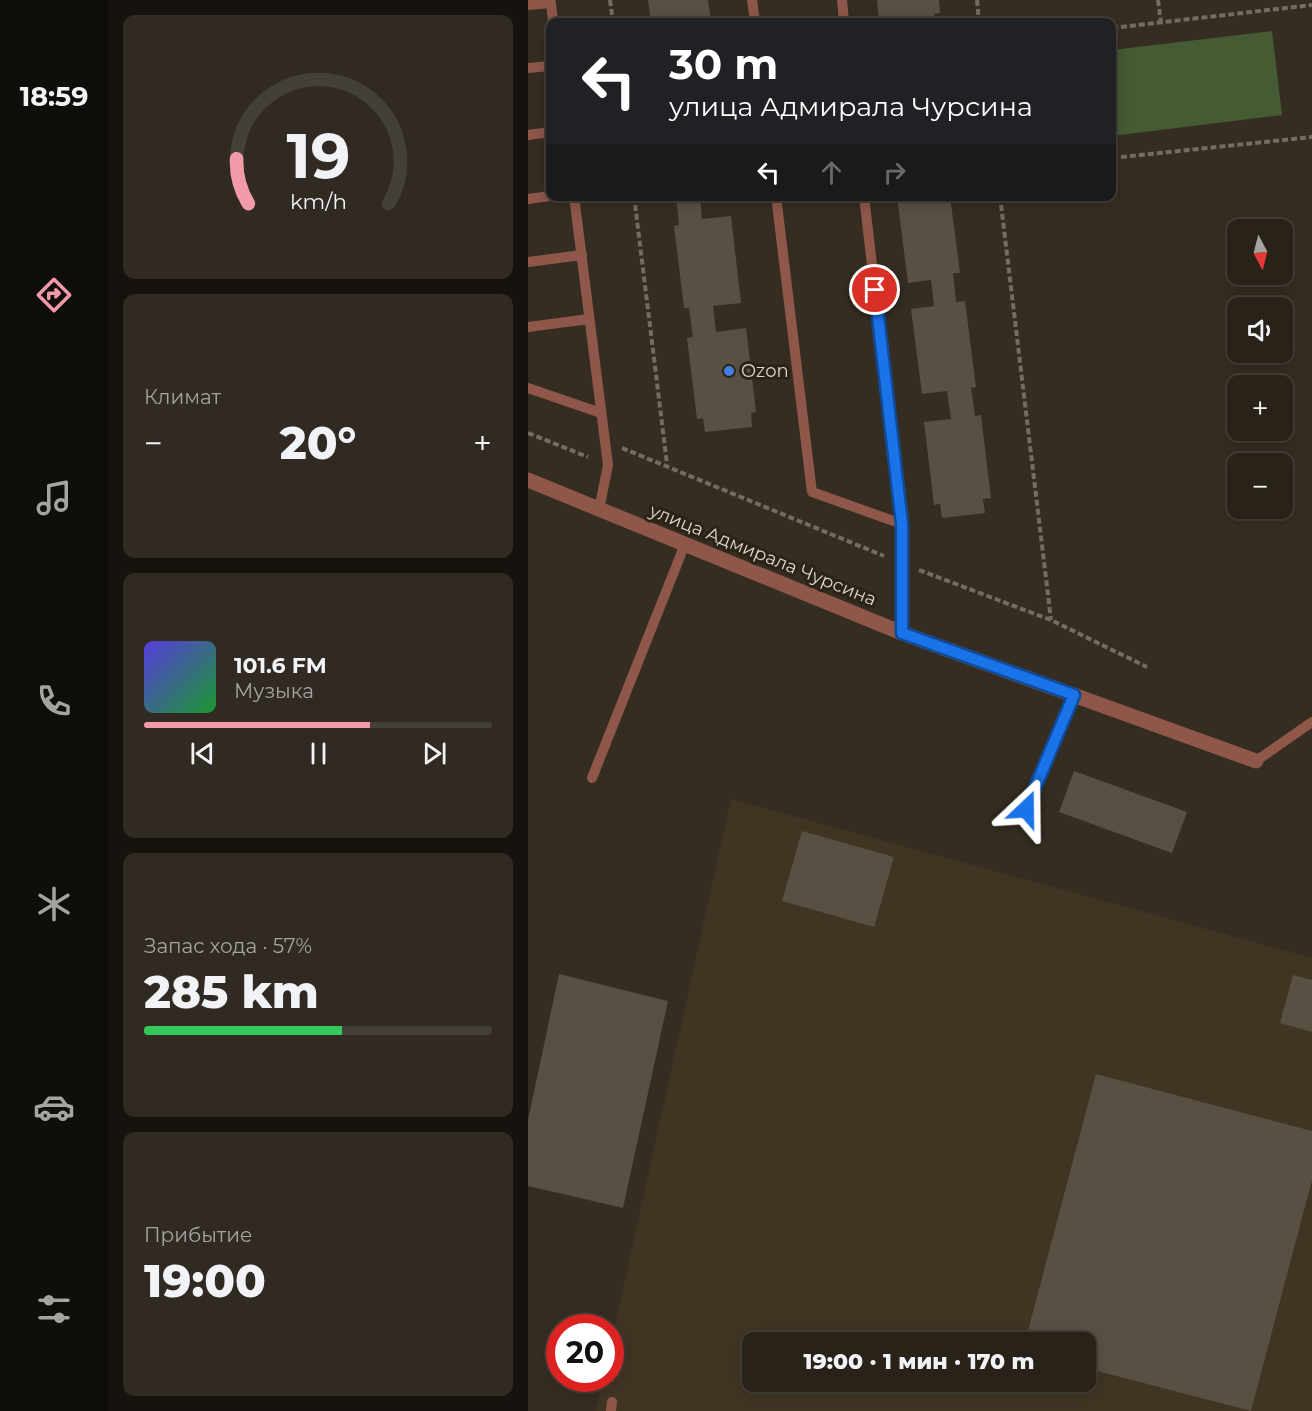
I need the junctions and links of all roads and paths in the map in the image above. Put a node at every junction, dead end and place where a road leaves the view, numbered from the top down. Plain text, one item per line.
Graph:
1 (610, 0) edge
2 (752, 0) edge
3 (842, 0) edge
4 (977, 0) edge
5 (1158, 0) edge
6 (528, 5) edge
7 (1312, 5) edge
8 (553, 18) edge
9 (612, 18) edge
10 (754, 18) edge
11 (844, 18) edge
12 (978, 18) edge
13 (1161, 22) junction
14 (1116, 28) edge
15 (546, 66) edge
16 (528, 68) edge
17 (546, 133) edge
18 (528, 135) edge
19 (1312, 136) edge
20 (1116, 158) edge
21 (546, 197) edge
22 (528, 199) edge
23 (575, 201) edge
24 (635, 201) edge
25 (777, 201) edge
26 (865, 201) edge
27 (1001, 201) edge
28 (582, 255) junction
29 (528, 262) edge
30 (589, 319) junction
31 (528, 327) edge
32 (528, 388) edge
33 (601, 413) junction
34 (528, 433) edge
35 (604, 441) junction
36 (609, 465) junction
37 (528, 480) edge
38 (599, 510) junction
39 (902, 524) junction
40 (685, 544) junction
41 (1051, 620) dead end
42 (902, 633) junction
43 (1074, 695) junction
44 (1312, 722) edge
45 (1256, 761) joint
46 (592, 778) dead end
47 (1026, 809) dead end

1 - 9 path
2 - 10 lane
3 - 11 lane
4 - 12 path
5 - 13 path
6 - 8 lane
7 - 13 path
13 - 14 path
15 - 16 lane
17 - 18 lane
19 - 20 path
21 - 22 lane
23 - 28 lane
24 - 35 path
25 - 39 lane
26 - 39 lane
27 - 41 path
28 - 29 lane
28 - 30 lane
30 - 31 lane
30 - 33 lane
32 - 33 lane
33 - 35 lane
34 - 36 path
35 - 36 lane
36 - 38 lane
37 - 38 street, улица Адмирала Чурсина
38 - 40 street, улица Адмирала Чурсина
39 - 42 lane
40 - 42 street, улица Адмирала Чурсина
40 - 46 lane
42 - 43 street, улица Адмирала Чурсина
43 - 45 street, улица Адмирала Чурсина
43 - 47 lane
44 - 45 lane

